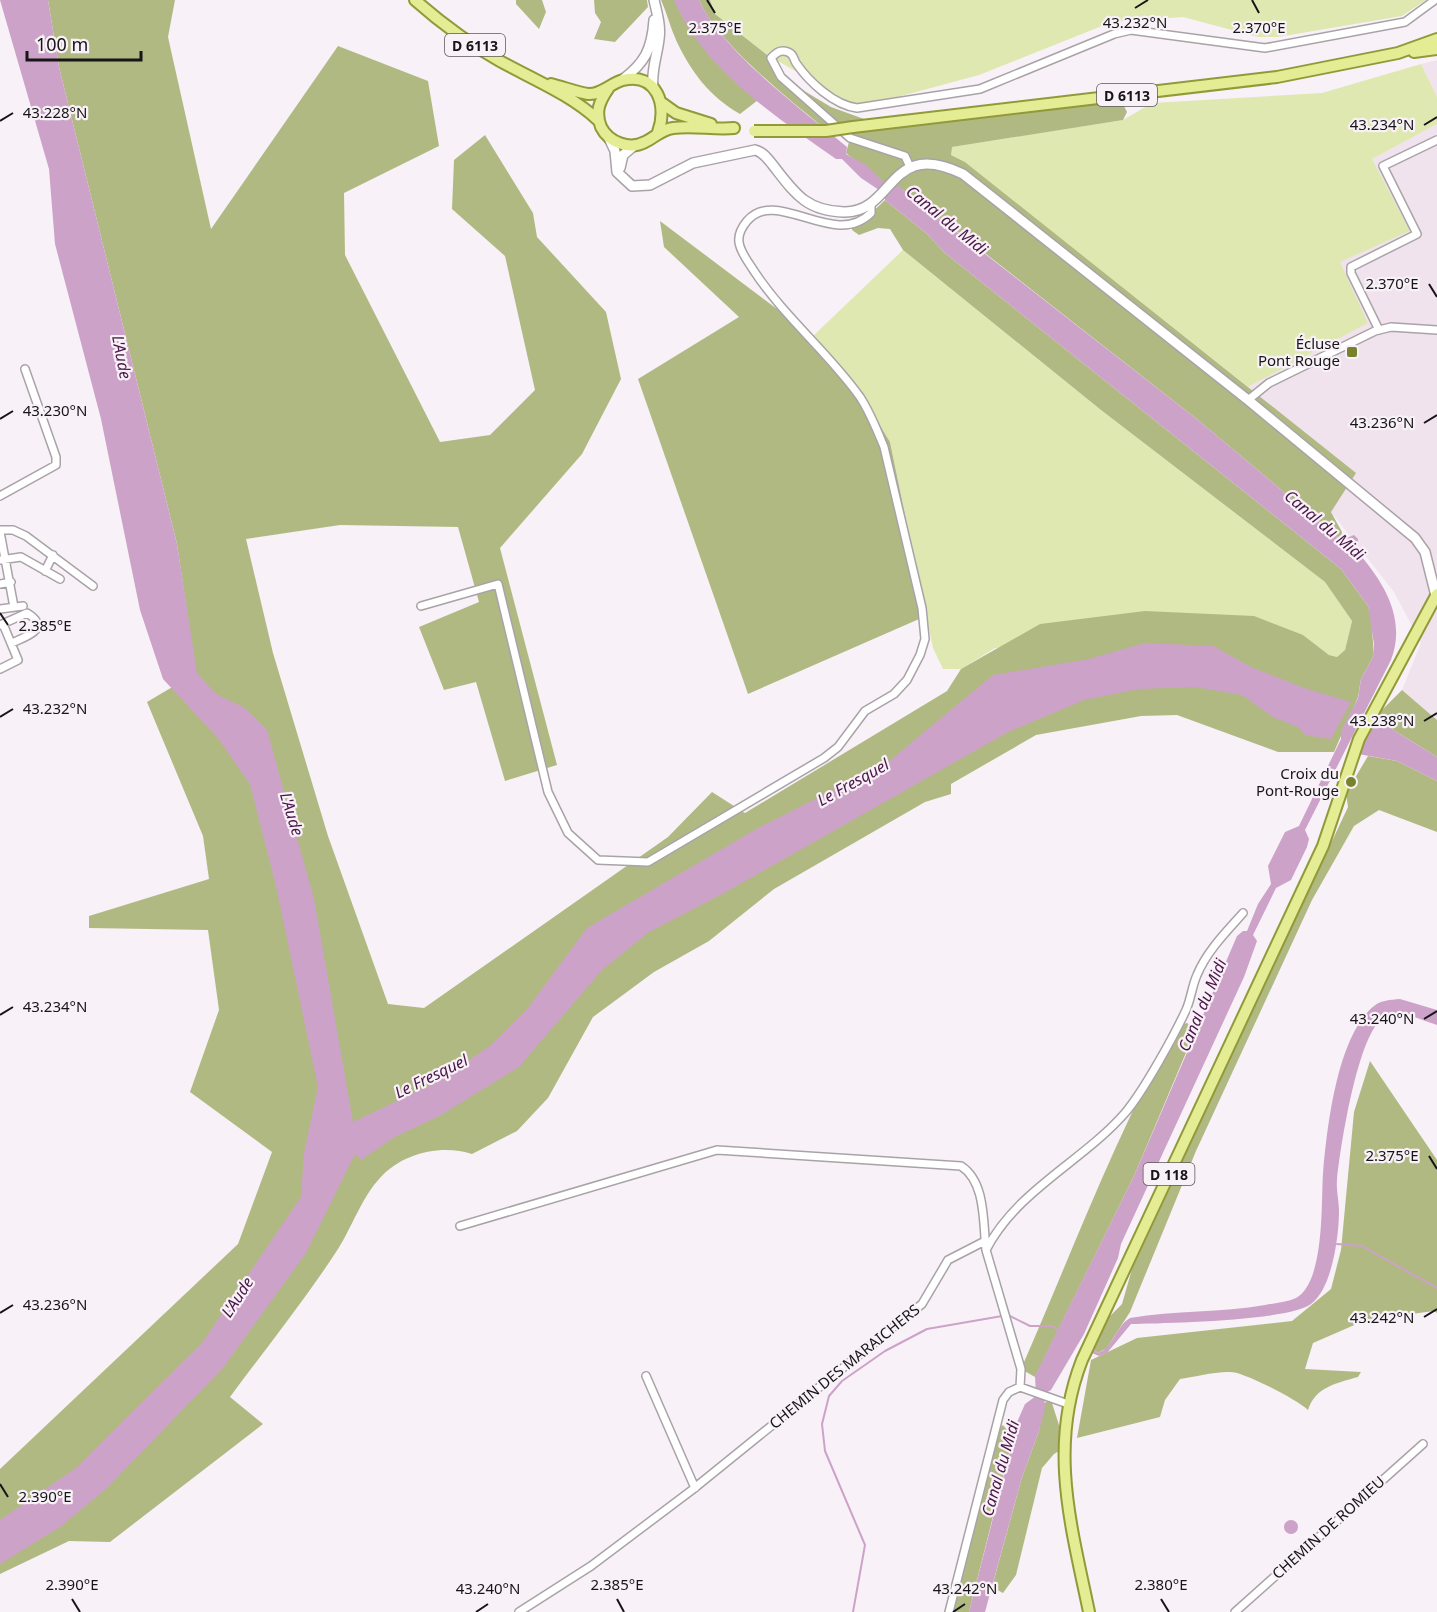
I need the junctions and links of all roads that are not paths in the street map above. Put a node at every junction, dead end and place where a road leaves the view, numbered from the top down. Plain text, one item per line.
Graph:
1 (415, 0) edge
2 (1435, 0) edge
3 (655, 3) edge
4 (1437, 39) edge
5 (1437, 49) edge
6 (1398, 53) junction
7 (622, 80) junction
8 (541, 81) junction
9 (653, 88) junction
10 (608, 89) junction
11 (662, 103) junction
12 (598, 120) junction
13 (734, 128) junction
14 (658, 132) junction
15 (609, 138) junction
16 (1437, 140) edge
17 (635, 146) junction
18 (910, 167) junction
19 (625, 181) junction
20 (874, 200) junction
21 (1379, 330) junction
22 (1437, 332) edge
23 (25, 369) dead end
24 (1248, 400) junction
25 (0, 496) edge
26 (1, 531) edge
27 (53, 555) junction
28 (3, 560) edge
29 (45, 571) junction
30 (60, 579) dead end
31 (11, 582) junction
32 (0, 584) edge
33 (93, 586) dead end
34 (1437, 595) edge
35 (23, 606) dead end
36 (421, 606) dead end
37 (14, 607) junction
38 (3, 609) edge
39 (3, 624) edge
40 (12, 643) junction
41 (0, 669) edge
42 (1243, 913) dead end
43 (460, 1226) dead end
44 (985, 1241) junction
45 (986, 1250) junction
46 (646, 1376) dead end
47 (1020, 1387) junction
48 (1068, 1404) junction
49 (1422, 1444) dead end
50 (695, 1488) junction
51 (519, 1612) edge
52 (949, 1612) edge
53 (1089, 1612) edge
54 (1235, 1612) edge

1 - 8 main road, D 6113
2 - 18 street
3 - 7 street
3 - 9 street
4 - 6 main road, D 6113
5 - 6 main road, D 6113
6 - 13 main road, D 6113, bridge
7 - 9 main road
7 - 10 main road
8 - 10 main road, D 6113
8 - 12 main road, D 6113
9 - 11 main road
10 - 12 main road
11 - 13 main road, D 6113
11 - 14 main road
12 - 15 main road
13 - 14 main road, D 6113
14 - 17 main road
15 - 17 main road
15 - 19 street
16 - 21 street
17 - 19 street
18 - 20 street
18 - 24 street, D 118
19 - 20 street
20 - 36 street
21 - 22 street
21 - 24 street
23 - 25 street
24 - 34 street, D 118
26 - 27 street
26 - 28 street
27 - 29 street
27 - 33 street
28 - 29 street
28 - 31 street
29 - 30 street
31 - 32 street
31 - 37 street
34 - 48 main road, D 118
35 - 37 street
37 - 38 street
38 - 39 street
39 - 40 street
39 - 40 street
40 - 41 street
42 - 45 street
43 - 44 street
44 - 45 street
44 - 50 street, CHEMIN DES MARAICHERS
45 - 47 street
46 - 50 street
47 - 48 street
47 - 52 street
48 - 53 main road, D 118
49 - 54 street, CHEMIN DE ROMIEU
50 - 51 street, CHEMIN DES MARAICHERS

